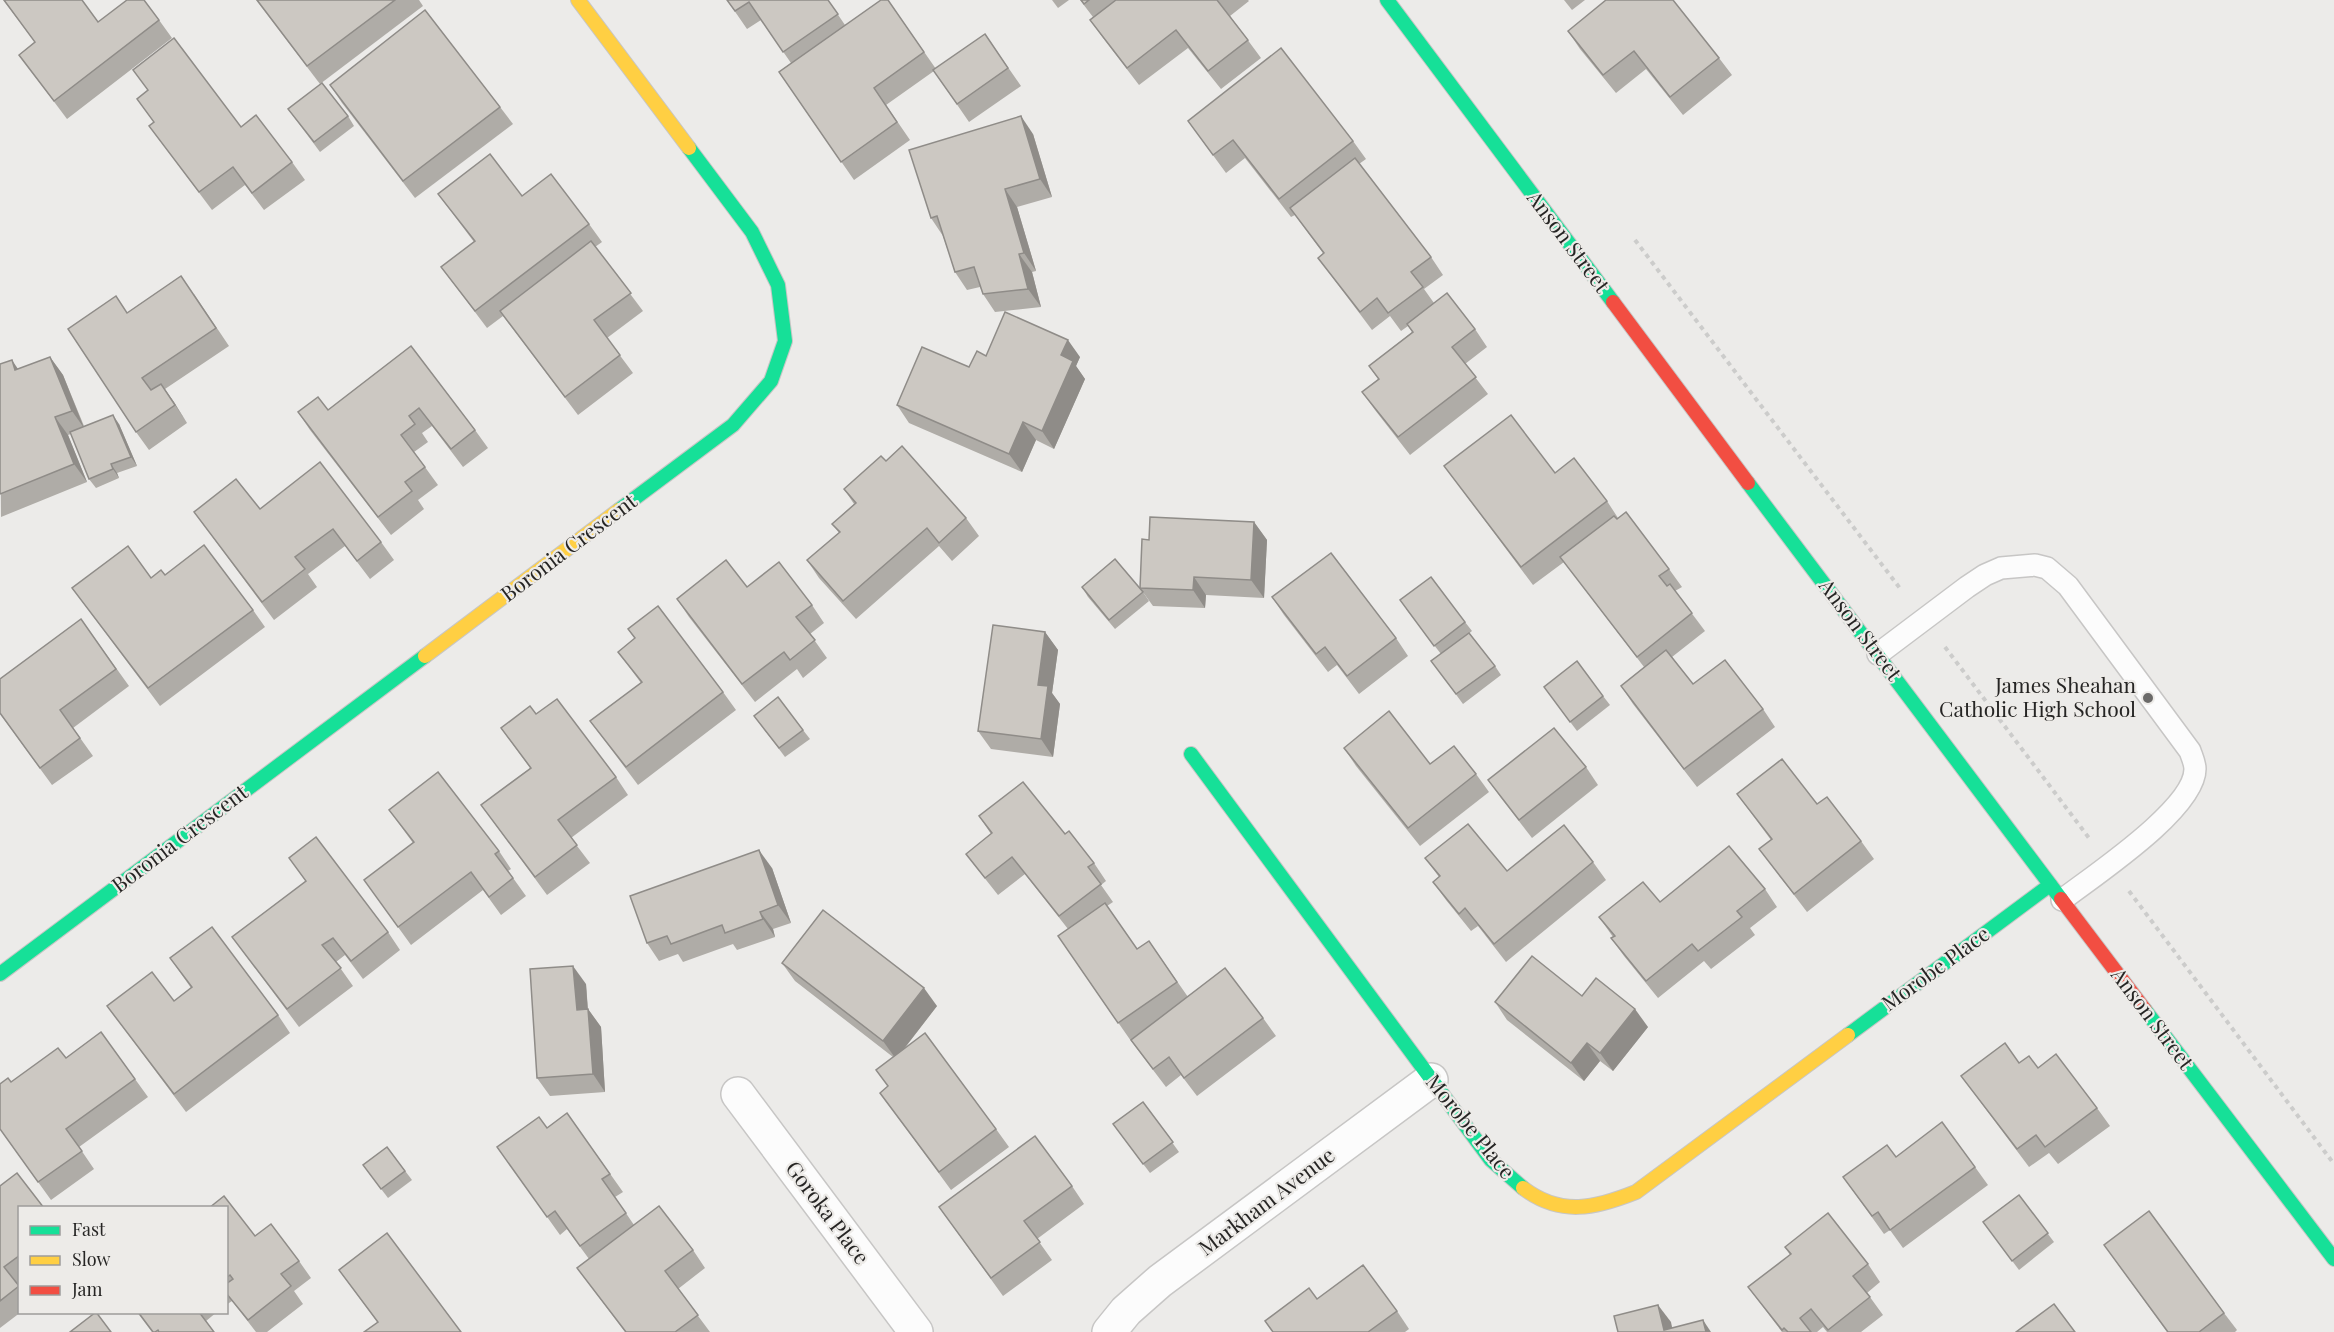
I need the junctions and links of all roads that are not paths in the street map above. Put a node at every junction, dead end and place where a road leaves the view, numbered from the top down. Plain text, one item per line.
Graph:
1 (578, 0) edge
2 (1387, 0) edge
3 (1878, 654) junction
4 (1191, 754) dead end
5 (2056, 893) junction
6 (0, 974) edge
7 (1431, 1080) junction
8 (738, 1094) dead end
9 (2334, 1259) edge
10 (916, 1332) edge
11 (1109, 1332) edge

1 - 6 street, Boronia Crescent
2 - 3 street, Anson Street
3 - 5 street, Anson Street
3 - 5 lane
4 - 7 street, Morobe Place
5 - 7 street, Morobe Place
5 - 9 street, Anson Street
7 - 11 street, Markham Avenue
8 - 10 street, Goroka Place

